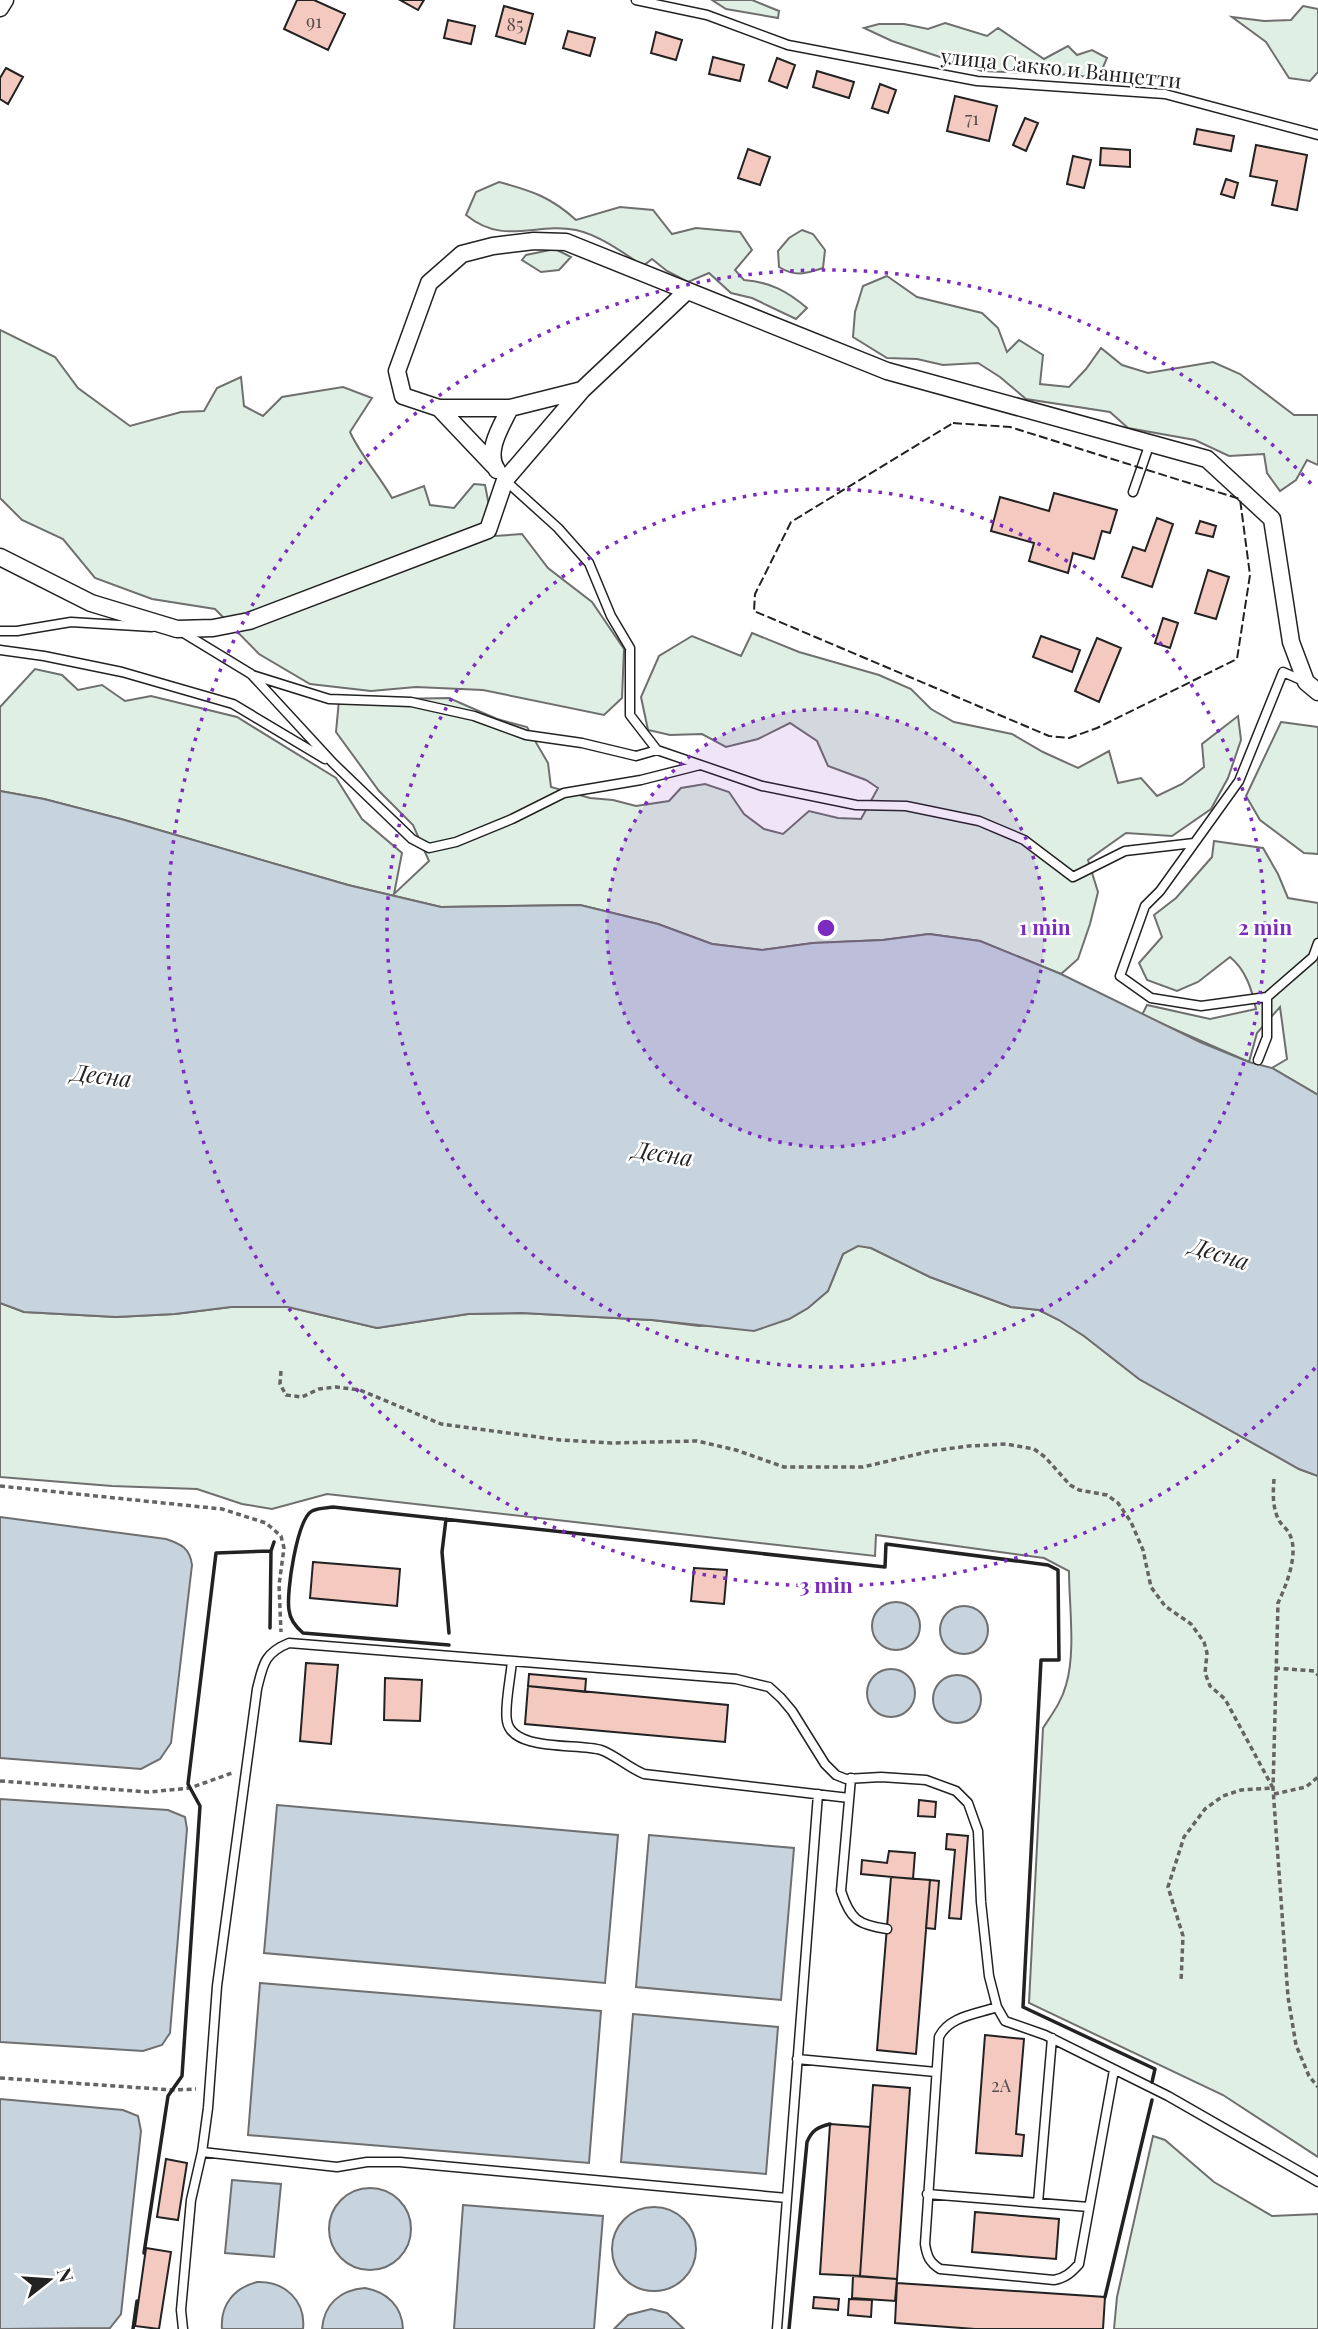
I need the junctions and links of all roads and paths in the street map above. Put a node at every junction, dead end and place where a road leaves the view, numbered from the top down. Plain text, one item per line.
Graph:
1 (5, 0) edge
2 (636, 0) edge
3 (0, 8) edge
4 (1318, 135) edge
5 (687, 291) junction
6 (582, 390) junction
7 (439, 408) junction
8 (510, 408) junction
9 (1150, 443) junction
10 (494, 466) junction
11 (505, 480) junction
12 (1133, 492) dead end
13 (0, 557) edge
14 (177, 629) junction
15 (0, 631) edge
16 (0, 650) edge
17 (251, 674) junction
18 (1312, 687) edge
19 (657, 750) junction
20 (333, 763) junction
21 (700, 765) junction
22 (1194, 842) junction
23 (1318, 943) edge
24 (1267, 997) junction
25 (1258, 1060) dead end
26 (281, 1371) dead end
27 (1274, 1479) dead end
28 (0, 1486) edge
29 (282, 1646) junction
30 (512, 1661) junction
31 (1275, 1668) junction
32 (1318, 1675) edge
33 (245, 1776) junction
34 (1318, 1777) edge
35 (851, 1778) junction
36 (0, 1781) edge
37 (1273, 1788) junction
38 (818, 1794) junction
39 (1274, 1794) junction
40 (849, 1798) junction
41 (887, 1929) dead end
42 (1181, 1982) dead end
43 (997, 2007) junction
44 (1052, 2038) junction
45 (797, 2059) junction
46 (1114, 2070) junction
47 (936, 2072) junction
48 (0, 2078) edge
49 (1318, 2087) edge
50 (209, 2089) junction
51 (202, 2152) junction
52 (1318, 2182) edge
53 (927, 2194) junction
54 (787, 2198) junction
55 (1038, 2203) junction
56 (1089, 2207) junction
57 (183, 2329) edge
58 (777, 2329) edge

1 - 3 street
2 - 4 lane, улица Сакко и Ванцетти
5 - 6 street
5 - 7 street
5 - 9 street
6 - 8 street
6 - 11 street
7 - 8 street
7 - 10 street
8 - 10 street
9 - 12 lane
9 - 18 street
10 - 11 street
11 - 14 street
11 - 19 lane
13 - 14 street
14 - 15 lane
14 - 17 lane
16 - 20 lane
17 - 19 lane
17 - 20 lane
18 - 22 lane
19 - 21 lane
20 - 21 lane
21 - 22 lane
22 - 24 lane
23 - 24 lane
24 - 25 lane
26 - 37 path
27 - 31 path
28 - 29 path
29 - 30 lane
29 - 33 lane
30 - 35 lane
30 - 38 lane
31 - 32 path
31 - 37 path
33 - 36 path
33 - 50 lane
34 - 39 path
35 - 40 lane
35 - 43 lane
37 - 39 path
37 - 42 path
38 - 40 lane
38 - 45 lane
39 - 49 path
40 - 41 lane
43 - 44 lane
43 - 47 lane
44 - 46 lane
44 - 55 lane
45 - 47 lane
45 - 54 lane
46 - 52 lane
46 - 56 lane
47 - 53 lane
48 - 50 path
50 - 51 lane
51 - 54 lane
51 - 57 lane
53 - 55 lane
53 - 56 lane
54 - 58 lane
55 - 56 lane

